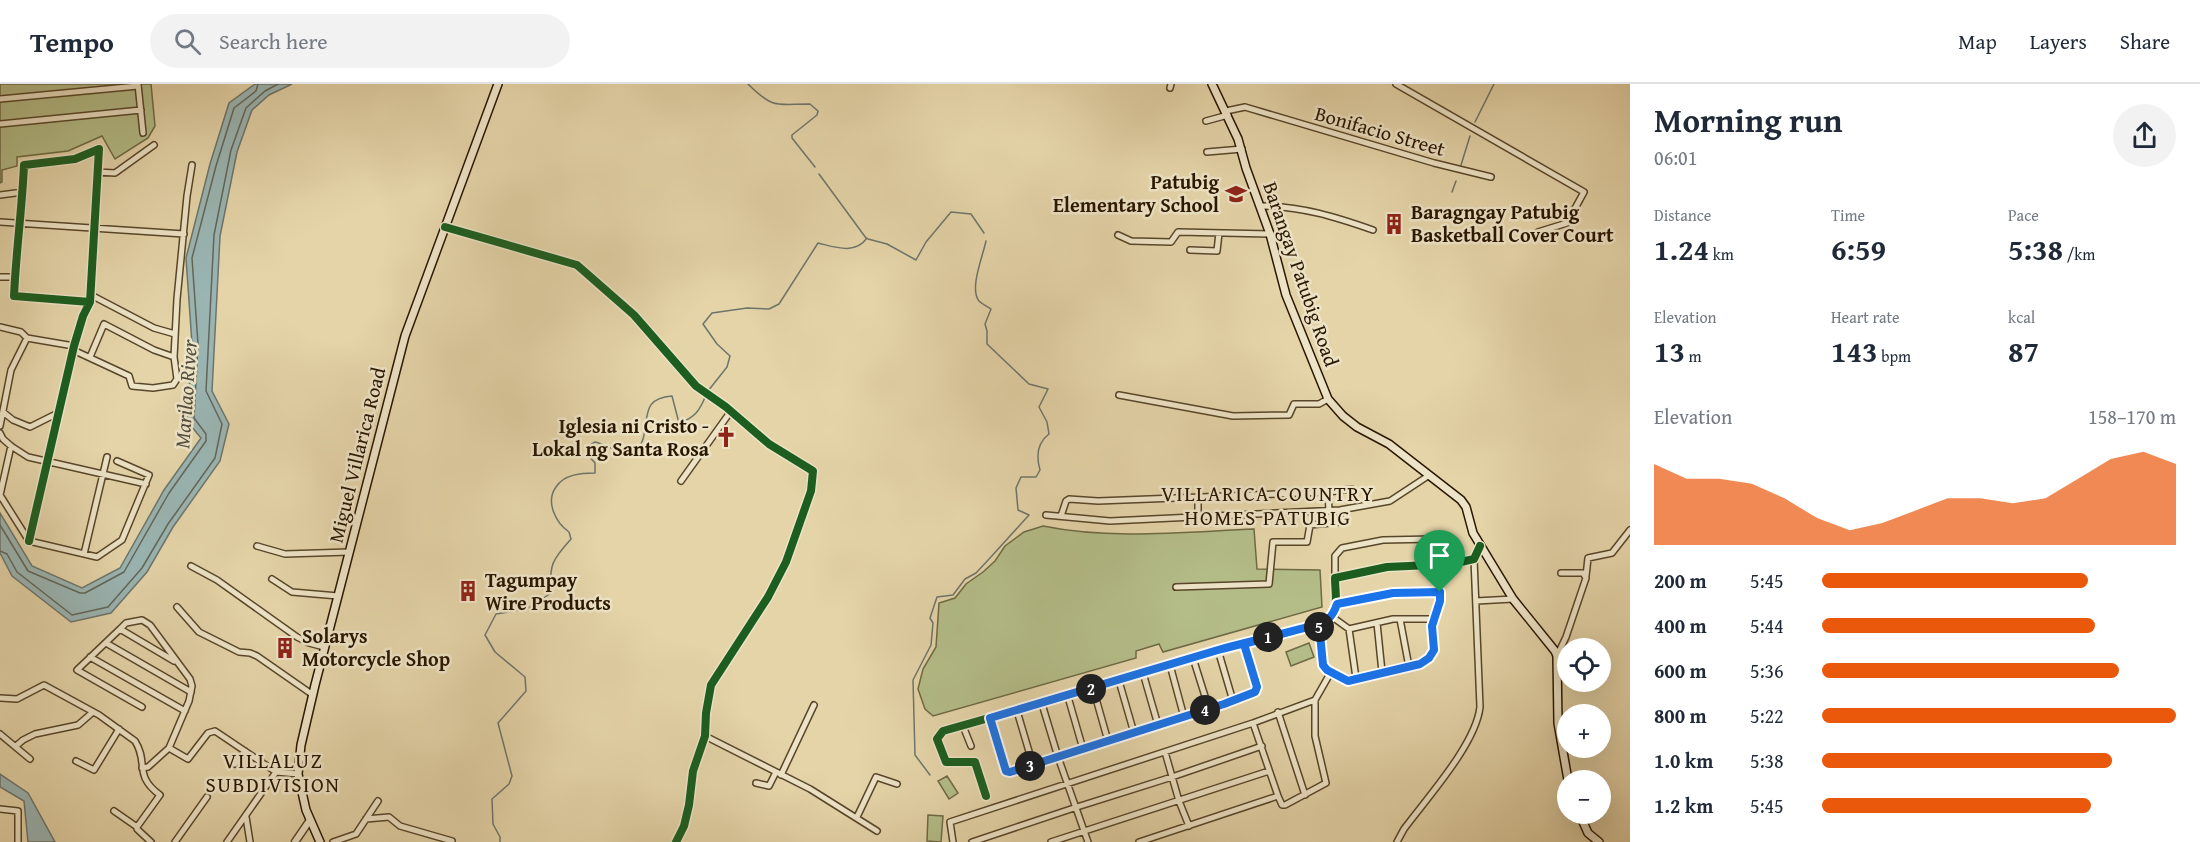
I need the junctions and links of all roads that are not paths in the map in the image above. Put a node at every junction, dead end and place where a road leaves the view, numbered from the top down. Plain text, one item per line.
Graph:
1 (498, 84) edge
2 (1212, 84) edge
3 (1396, 84) edge
4 (138, 85) edge
5 (0, 99) edge
6 (141, 110) junction
7 (1227, 113) junction
8 (1206, 121) dead end
9 (0, 124) edge
10 (143, 133) dead end
11 (154, 145) dead end
12 (1242, 149) junction
13 (1207, 152) dead end
14 (192, 165) dead end
15 (97, 172) junction
16 (1491, 177) dead end
17 (23, 192) junction
18 (0, 195) edge
19 (1262, 206) junction
20 (0, 222) edge
21 (21, 223) junction
22 (445, 227) junction
23 (94, 228) junction
24 (1373, 230) dead end
25 (1538, 232) dead end
26 (1219, 233) junction
27 (184, 234) junction
28 (1270, 234) junction
29 (1118, 235) dead end
30 (1190, 250) dead end
31 (0, 277) edge
32 (15, 277) junction
33 (91, 298) junction
34 (0, 327) edge
35 (175, 334) junction
36 (27, 338) junction
37 (74, 348) junction
38 (90, 357) junction
39 (174, 357) junction
40 (1119, 395) dead end
41 (1328, 399) junction
42 (731, 411) junction
43 (3, 412) junction
44 (58, 413) junction
45 (0, 426) edge
46 (1, 438) edge
47 (11, 446) junction
48 (106, 457) dead end
49 (117, 461) dead end
50 (47, 462) junction
51 (102, 474) junction
52 (1428, 477) junction
53 (681, 481) dead end
54 (146, 484) junction
55 (1352, 489) dead end
56 (1328, 492) junction
57 (1198, 497) junction
58 (1340, 510) junction
59 (1329, 511) junction
60 (1046, 515) dead end
61 (1061, 516) junction
62 (1198, 518) junction
63 (1630, 530) edge
64 (28, 541) junction
65 (257, 546) dead end
66 (1480, 546) junction
67 (349, 552) junction
68 (84, 554) junction
69 (1474, 559) junction
70 (191, 566) dead end
71 (1439, 566) junction
72 (1561, 573) dead end
73 (1586, 576) junction
74 (1335, 578) junction
75 (272, 579) dead end
76 (1176, 587) dead end
77 (1440, 592) junction
78 (338, 596) junction
79 (1513, 599) junction
80 (1476, 601) junction
81 (1337, 604) junction
82 (177, 607) dead end
83 (1331, 616) junction
84 (1400, 619) junction
85 (1433, 619) junction
86 (1377, 623) junction
87 (1319, 624) junction
88 (120, 629) junction
89 (1349, 629) junction
90 (1566, 638) edge
91 (106, 644) junction
92 (1244, 644) junction
93 (324, 647) junction
94 (1218, 650) junction
95 (1557, 656) edge
96 (90, 657) junction
97 (1193, 658) junction
98 (178, 663) junction
99 (1170, 665) junction
100 (1409, 667) junction
101 (1331, 672) junction
102 (1382, 672) junction
103 (1143, 674) junction
104 (1356, 678) junction
105 (1119, 681) junction
106 (1093, 688) junction
107 (191, 692) junction
108 (1558, 692) edge
109 (313, 695) junction
110 (1068, 697) junction
111 (0, 698) edge
112 (1314, 700) junction
113 (1233, 701) junction
114 (1042, 704) junction
115 (814, 705) dead end
116 (142, 707) dead end
117 (1209, 709) junction
118 (185, 711) junction
119 (1017, 711) junction
120 (93, 712) junction
121 (1278, 712) junction
122 (1184, 717) junction
123 (990, 718) junction
124 (1253, 723) junction
125 (1158, 725) junction
126 (963, 726) junction
127 (119, 729) junction
128 (1134, 733) junction
129 (0, 734) edge
130 (705, 736) junction
131 (1108, 741) junction
132 (16, 746) junction
133 (970, 746) dead end
134 (1262, 746) junction
135 (169, 748) junction
136 (1083, 749) junction
137 (245, 750) junction
138 (1165, 752) junction
139 (1058, 757) junction
140 (30, 759) dead end
141 (76, 761) dead end
142 (236, 764) dead end
143 (1033, 765) junction
144 (142, 768) junction
145 (1566, 770) edge
146 (1269, 771) junction
147 (276, 772) junction
148 (778, 773) junction
149 (298, 774) junction
150 (1172, 777) junction
151 (756, 783) dead end
152 (1068, 783) junction
153 (897, 784) dead end
154 (1305, 795) junction
155 (986, 796) dead end
156 (1278, 796) junction
157 (207, 797) dead end
158 (378, 801) dead end
159 (1179, 801) junction
160 (1077, 807) junction
161 (0, 809) edge
162 (114, 811) dead end
163 (246, 816) junction
164 (857, 818) junction
165 (366, 819) junction
166 (310, 820) junction
167 (1584, 824) edge
168 (1189, 826) junction
169 (137, 827) junction
170 (877, 831) dead end
171 (1085, 831) junction
172 (985, 840) edge
173 (452, 841) edge
174 (1400, 841) edge
175 (18, 842) edge
176 (151, 842) edge
177 (175, 842) edge
178 (227, 842) edge
179 (250, 842) edge
180 (295, 842) edge
181 (320, 842) edge
182 (333, 842) edge
183 (676, 842) edge
184 (953, 842) edge
185 (972, 842) edge
186 (1051, 842) edge
187 (1088, 842) edge
188 (1139, 842) edge
189 (1599, 842) edge

1 - 22 main road, Miguel Villarica Road
2 - 7 main road, Barangay Patubig Road
3 - 25 street
4 - 5 street
4 - 6 street
6 - 9 street
6 - 10 street
7 - 8 street, Bonifacio Street
7 - 12 main road, Barangay Patubig Road
7 - 16 street, Bonifacio Street
11 - 15 street
12 - 13 street
12 - 19 main road, Barangay Patubig Road
14 - 27 street
15 - 17 street
15 - 23 street
17 - 18 street
17 - 21 street
19 - 24 street
19 - 28 main road, Barangay Patubig Road
20 - 21 street
21 - 23 street
21 - 32 street
22 - 42 street
22 - 67 main road, Miguel Villarica Road
23 - 27 street
23 - 33 street
26 - 28 street
26 - 29 street
26 - 30 street
27 - 35 street
28 - 41 main road, Barangay Patubig Road
31 - 32 street
32 - 33 street
33 - 35 street
33 - 37 street
34 - 36 street
35 - 39 street
36 - 37 street
36 - 43 street
37 - 38 street
37 - 44 street
38 - 39 street
38 - 39 street
40 - 41 street
41 - 52 main road, Barangay Patubig Road
42 - 53 street
42 - 130 street
43 - 44 street
43 - 45 street
44 - 50 street
46 - 47 street
47 - 50 street
47 - 64 street
48 - 51 street
49 - 54 street
50 - 51 street
50 - 64 street
51 - 54 street
51 - 68 street
52 - 58 street
52 - 66 main road, Barangay Patubig Road
54 - 68 street
55 - 56 street
56 - 57 street
56 - 59 street
57 - 61 street
57 - 62 street
58 - 59 street
58 - 76 street
59 - 62 street
60 - 61 street
61 - 62 street
63 - 73 street
64 - 68 street
65 - 67 street
66 - 69 street
66 - 79 main road, Barangay Patubig Road
67 - 78 main road, Miguel Villarica Road
69 - 71 street
69 - 80 street
70 - 93 street
71 - 74 street
71 - 74 street
71 - 77 street
72 - 73 street
73 - 90 street
74 - 81 street
75 - 78 street
77 - 81 street
77 - 85 street
78 - 93 main road, Miguel Villarica Road
79 - 80 street
79 - 95 main road, Barangay Patubig Road
80 - 174 street
81 - 83 street
82 - 109 street
83 - 87 street
83 - 89 street
84 - 85 street
84 - 86 street
84 - 100 street
85 - 100 street
86 - 89 street
86 - 102 street
87 - 92 street
87 - 101 street
88 - 91 street
88 - 98 street
88 - 98 street
89 - 104 street
91 - 96 street
91 - 107 street
92 - 94 street
92 - 113 street
93 - 109 main road, Miguel Villarica Road
94 - 97 street
94 - 113 street
96 - 116 street
96 - 118 street
97 - 99 street
97 - 117 street
98 - 107 street
99 - 103 street
99 - 122 street
100 - 102 street
101 - 104 street
101 - 112 street
102 - 104 street
103 - 105 street
103 - 125 street
105 - 106 street
105 - 128 street
106 - 110 street
106 - 131 street
107 - 118 street
108 - 145 main road
109 - 149 main road, Miguel Villarica Road
110 - 114 street
110 - 136 street
111 - 120 street
112 - 121 street
112 - 154 street
113 - 117 street
114 - 119 street
114 - 139 street
115 - 148 street
117 - 122 street
118 - 135 street
119 - 123 street
119 - 143 street
120 - 127 street
120 - 132 street
121 - 124 street
121 - 154 street
122 - 125 street
123 - 126 street
123 - 143 street
124 - 134 street
124 - 138 street
125 - 128 street
126 - 133 street
126 - 155 street
127 - 141 street
127 - 144 street
128 - 131 street
129 - 132 street
130 - 148 street
130 - 183 street
131 - 136 street
132 - 140 street
134 - 146 street
134 - 150 street
135 - 137 street
135 - 144 street
136 - 139 street
137 - 142 street
137 - 147 street
138 - 150 street
138 - 152 street
139 - 143 street
139 - 152 street
144 - 169 street
146 - 156 street
146 - 159 street
147 - 149 street
147 - 163 street
148 - 151 street
148 - 164 street
149 - 166 main road, Miguel Villarica Road
150 - 159 street
150 - 160 street
152 - 160 street
152 - 184 street
153 - 164 street
154 - 156 street
156 - 168 street
157 - 177 street
158 - 165 street
159 - 168 street
159 - 171 street
160 - 171 street
160 - 172 street
161 - 175 street
162 - 169 street
163 - 178 street
163 - 179 street
164 - 170 street
165 - 173 street
165 - 182 street
166 - 180 street
166 - 181 main road, Miguel Villarica Road
167 - 189 main road
168 - 188 street
169 - 176 street
171 - 186 street
171 - 187 street
172 - 185 street

